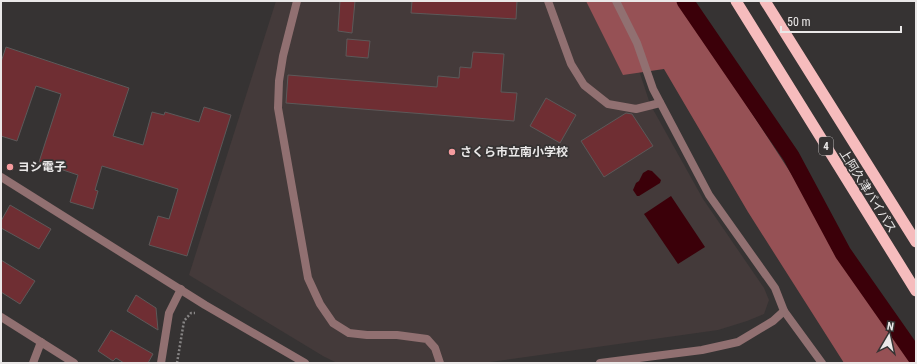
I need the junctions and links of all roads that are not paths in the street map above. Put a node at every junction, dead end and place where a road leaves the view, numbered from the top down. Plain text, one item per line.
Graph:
1 (297, 1) edge
2 (548, 1) edge
3 (616, 1) edge
4 (736, 1) edge
5 (765, 1) edge
6 (660, 102) junction
7 (1, 176) edge
8 (916, 242) edge
9 (181, 289) junction
10 (916, 291) edge
11 (784, 311) junction
12 (1, 318) edge
13 (41, 342) junction
14 (33, 363) edge
15 (74, 363) edge
16 (161, 363) edge
17 (305, 363) edge
18 (440, 363) edge
19 (600, 363) edge
20 (822, 363) edge

1 - 18 street
2 - 6 street
3 - 6 street
4 - 10 highway, 上阿久津バイパス / 4
5 - 8 highway, 上阿久津バイパス / 4
6 - 11 street
7 - 9 street
9 - 16 street
9 - 17 street
11 - 19 street
11 - 20 street
12 - 13 street
13 - 14 street
13 - 15 street

